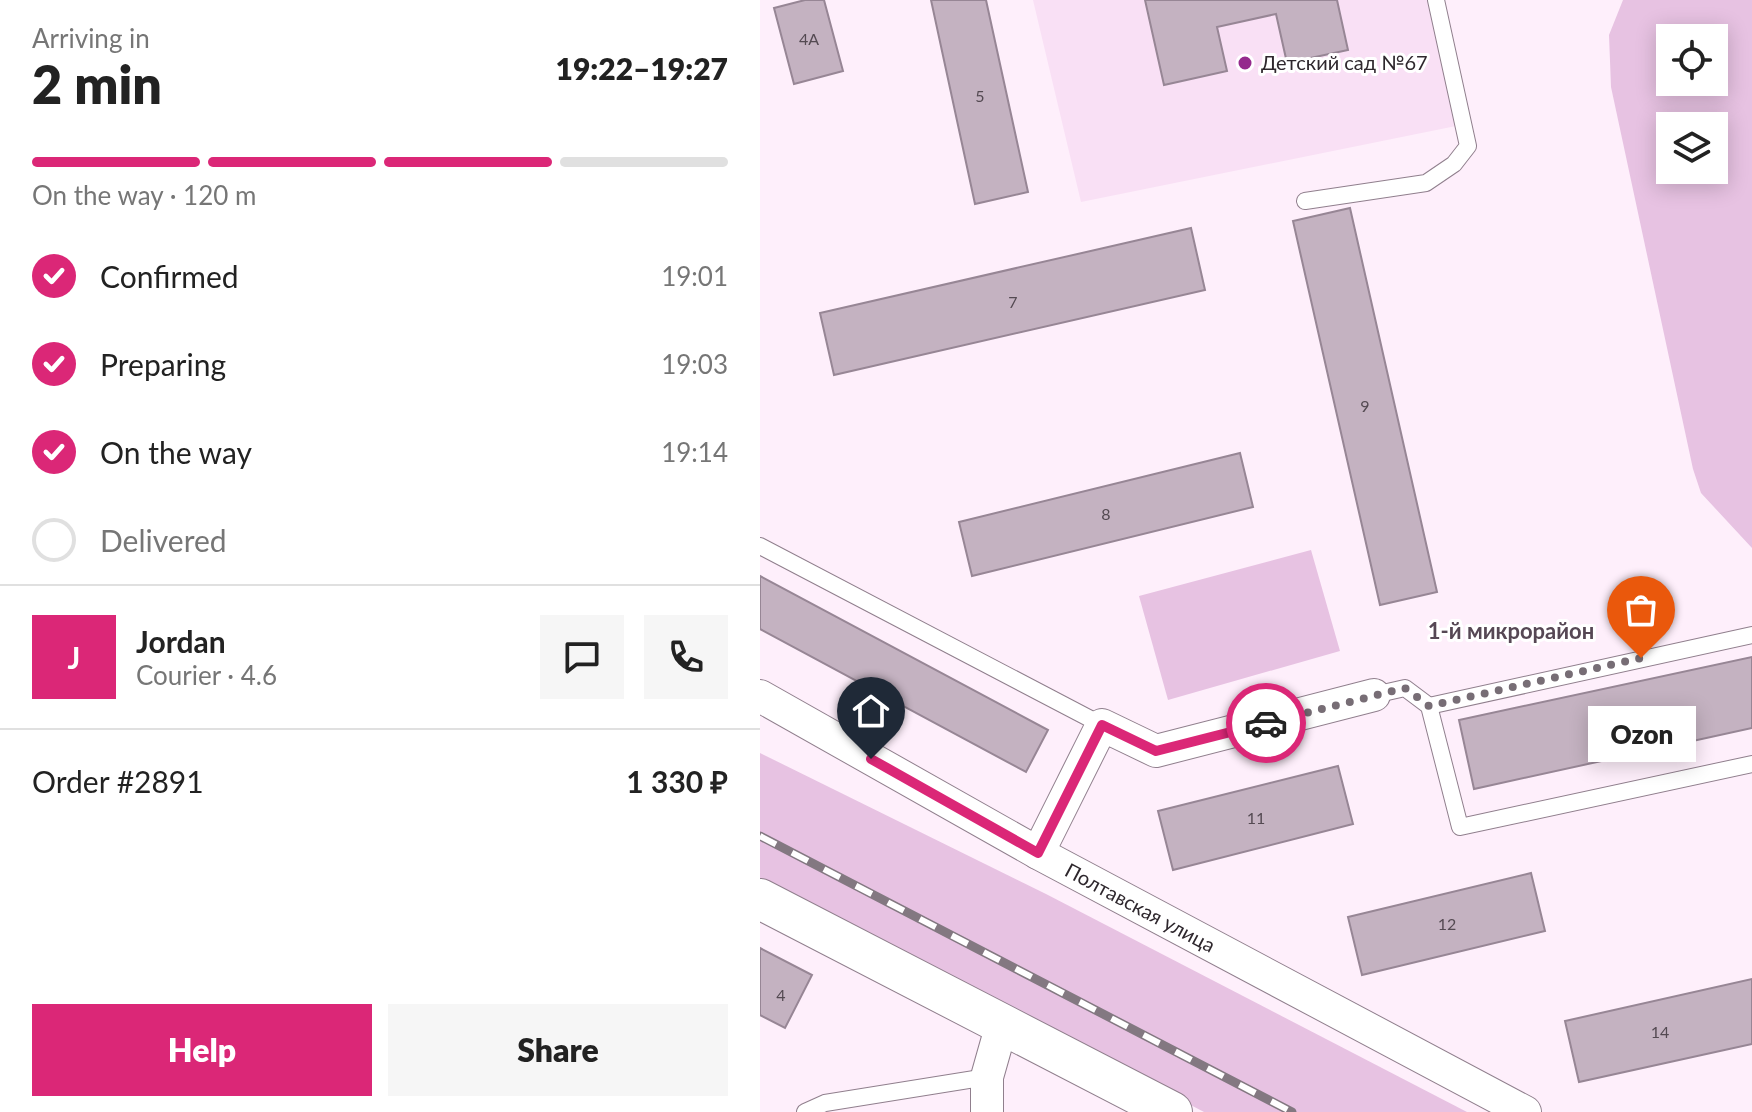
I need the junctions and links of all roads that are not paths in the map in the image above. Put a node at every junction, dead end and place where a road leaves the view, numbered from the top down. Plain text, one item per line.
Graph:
1 (1436, 0) edge
2 (1305, 201) dead end
3 (760, 546) edge
4 (1752, 635) edge
5 (1374, 695) joint
6 (760, 696) edge
7 (1429, 706) junction
8 (1102, 725) junction
9 (1752, 764) edge
10 (1038, 853) junction
11 (760, 899) edge
12 (1002, 1024) junction
13 (987, 1077) junction
14 (805, 1112) edge
15 (987, 1112) edge
16 (1172, 1112) edge
17 (1525, 1112) edge

1 - 2 lane
3 - 8 lane
4 - 7 lane
5 - 7 lane
5 - 8 street
6 - 10 street, Полтавская улица
7 - 9 lane
8 - 10 street
10 - 17 street, Полтавская улица
11 - 12 street
12 - 13 street
12 - 16 street
13 - 14 lane
13 - 15 street

